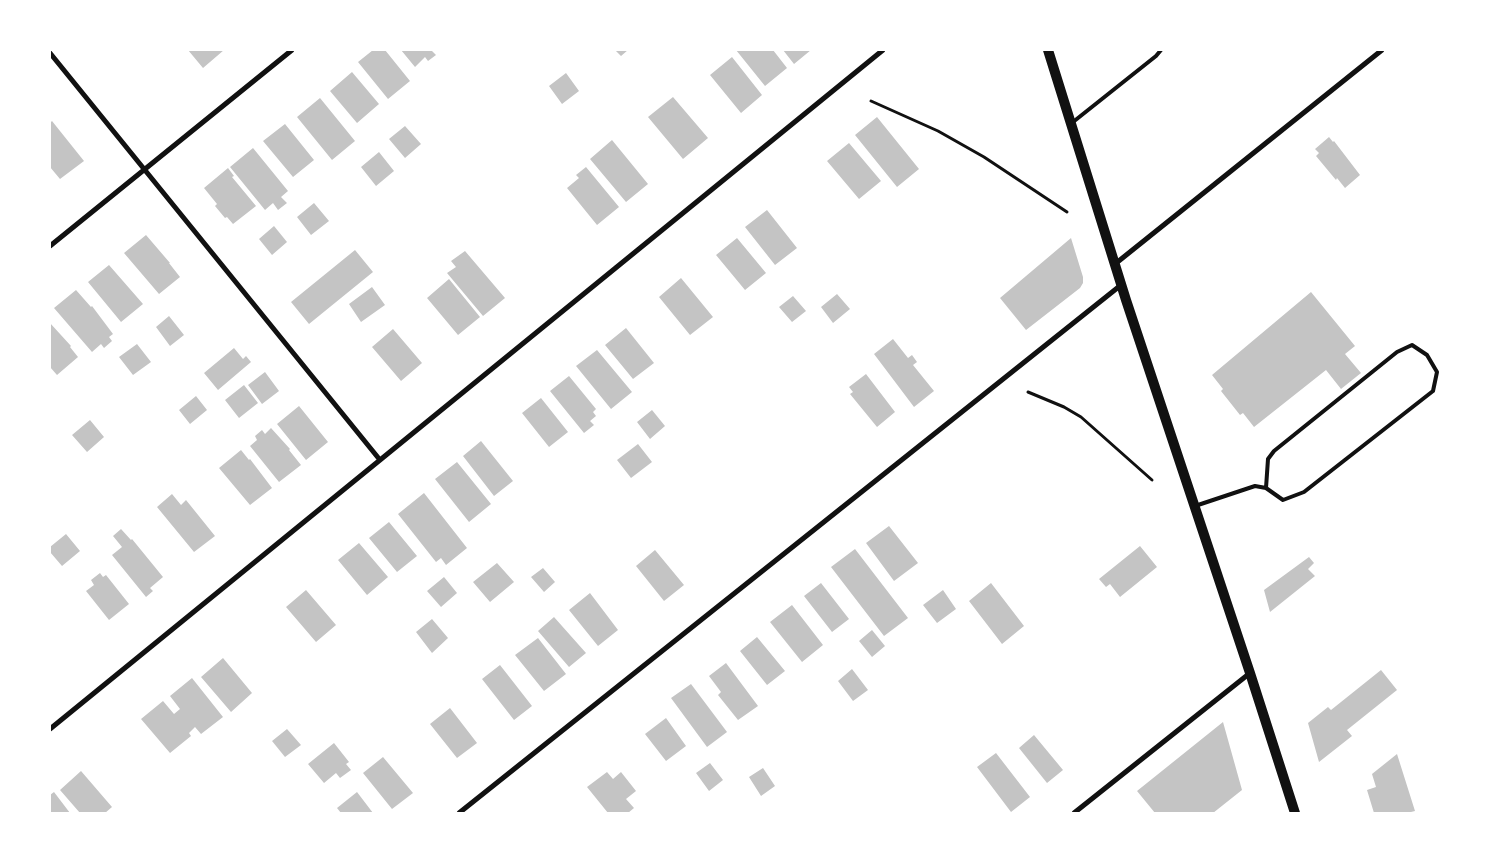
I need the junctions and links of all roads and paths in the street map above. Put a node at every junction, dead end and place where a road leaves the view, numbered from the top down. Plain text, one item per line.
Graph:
1 (292, 50) edge
2 (883, 50) edge
3 (1048, 50) edge
4 (1161, 50) edge
5 (1382, 50) edge
6 (50, 53) edge
7 (871, 101) dead end
8 (1071, 124) junction
9 (144, 170) junction
10 (1067, 212) dead end
11 (50, 246) edge
12 (1115, 264) junction
13 (1122, 284) junction
14 (1028, 392) dead end
15 (380, 460) junction
16 (1152, 480) dead end
17 (1266, 488) junction
18 (1195, 506) junction
19 (1250, 673) junction
20 (50, 729) edge
21 (459, 813) edge
22 (1074, 813) edge
23 (1295, 813) edge

1 - 9 street
2 - 15 street
3 - 8 main road
4 - 8 lane
5 - 12 street
6 - 9 street
7 - 10 path
8 - 12 main road
9 - 11 street
9 - 15 street
12 - 13 main road
13 - 18 main road
13 - 21 street
14 - 16 path
15 - 20 street
17 - 17 lane
17 - 18 lane
18 - 19 main road
19 - 22 street
19 - 23 main road

